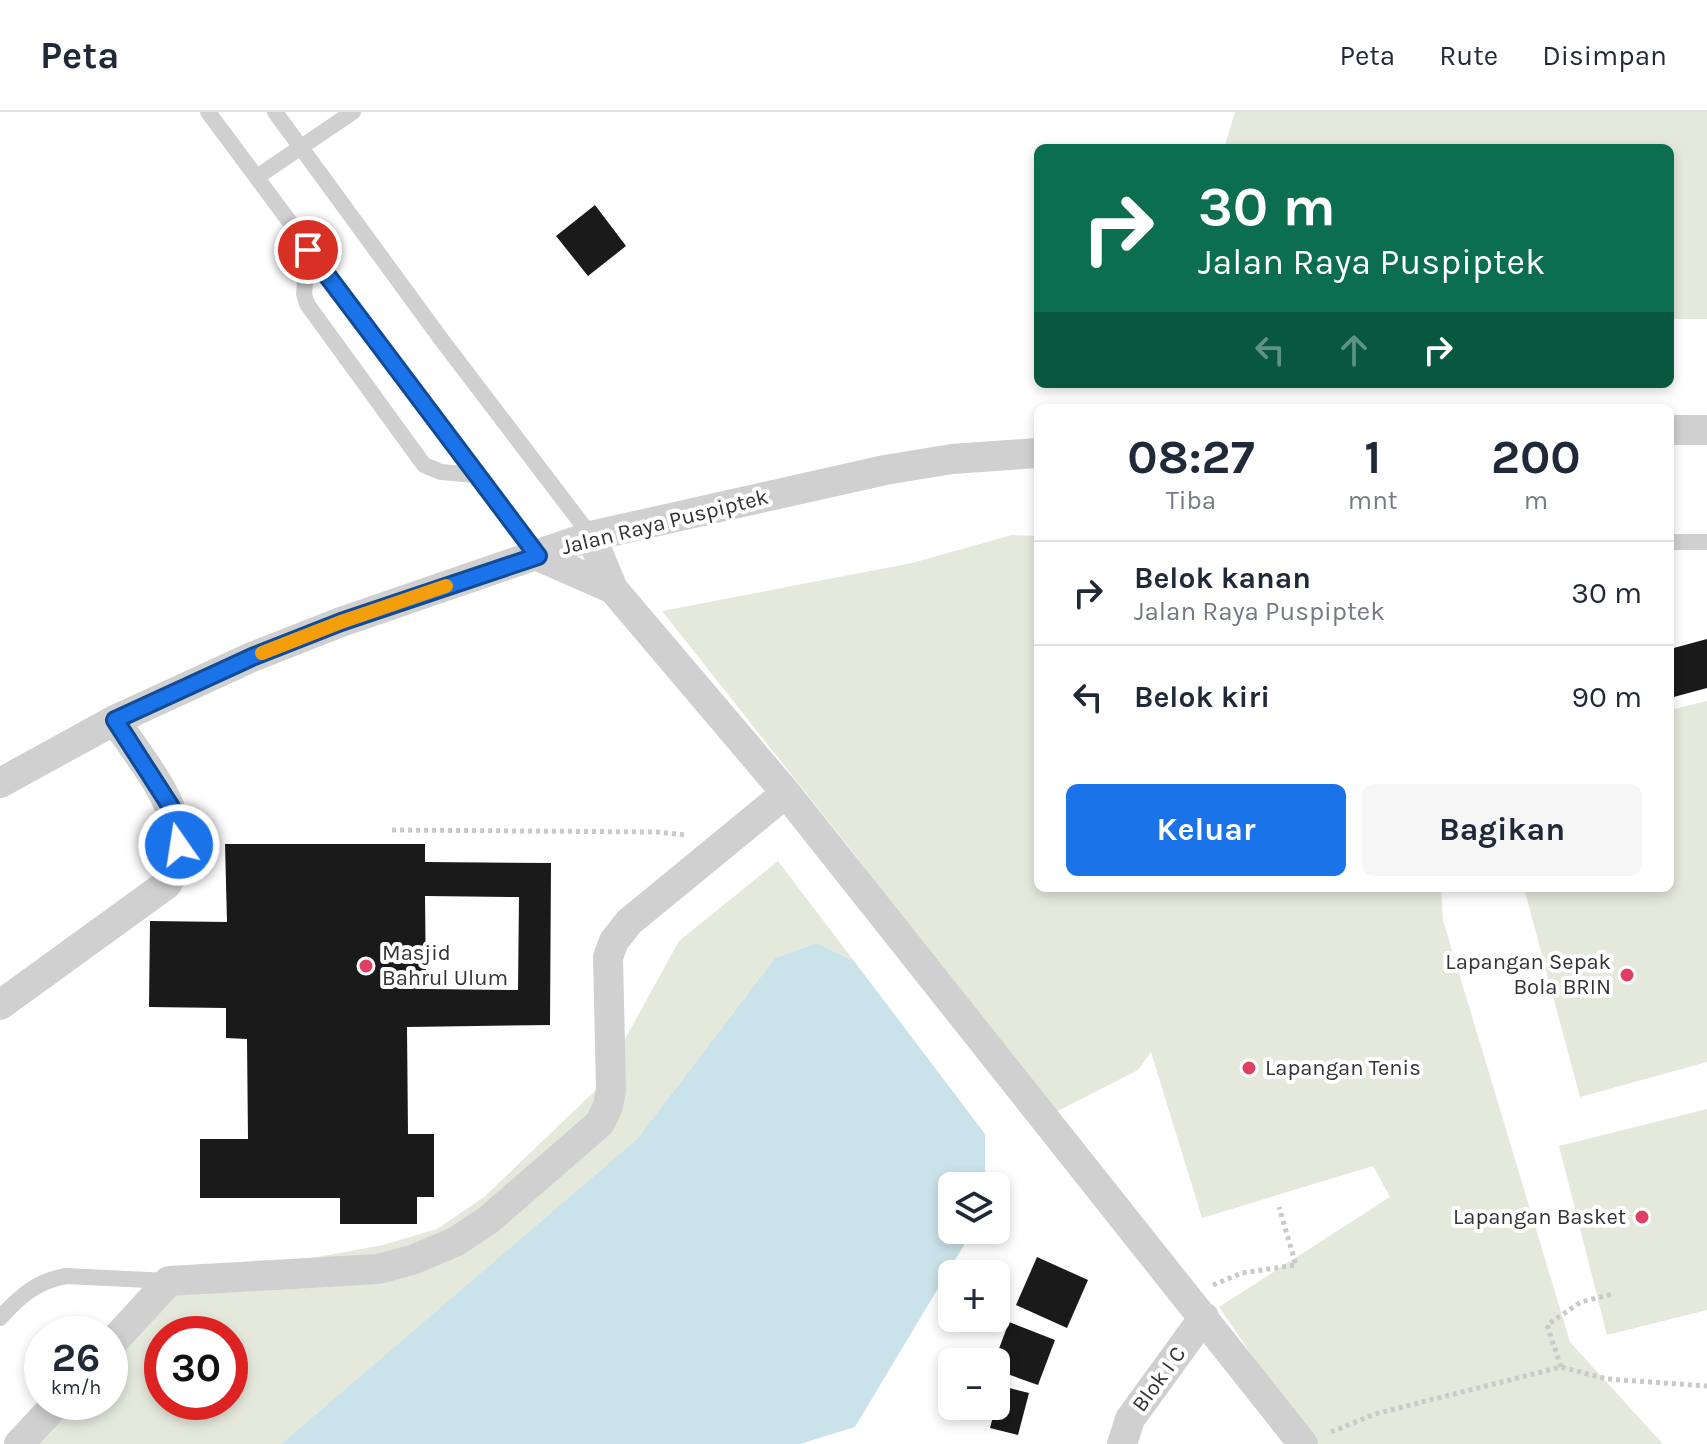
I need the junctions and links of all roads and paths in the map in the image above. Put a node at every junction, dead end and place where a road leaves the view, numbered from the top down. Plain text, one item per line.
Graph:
1 (208, 112) edge
2 (275, 112) edge
3 (353, 112) edge
4 (300, 146) junction
5 (257, 177) junction
6 (308, 250) junction
7 (1674, 430) edge
8 (1707, 430) edge
9 (1034, 453) edge
10 (476, 475) junction
11 (591, 536) junction
12 (1674, 542) edge
13 (1707, 542) edge
14 (538, 556) junction
15 (613, 589) junction
16 (115, 720) junction
17 (0, 783) edge
18 (786, 793) junction
19 (392, 830) dead end
20 (722, 846) junction
21 (0, 1005) edge
22 (1279, 1207) dead end
23 (169, 1281) junction
24 (1613, 1294) dead end
25 (1195, 1306) junction
26 (0, 1318) edge
27 (128, 1325) edge
28 (1561, 1367) junction
29 (1707, 1386) edge
30 (41, 1420) edge
31 (1314, 1439) edge
32 (19, 1444) edge
33 (1122, 1444) edge

1 - 5 lane
2 - 4 lane
3 - 4 lane
4 - 5 lane
4 - 11 lane
5 - 6 lane
6 - 10 lane
6 - 10 lane
7 - 8 street
9 - 11 street, Jalan Raya Puspiptek
10 - 14 lane
11 - 14 street, Jalan Raya Puspiptek
11 - 15 street
12 - 13 lane
14 - 15 street
14 - 16 street, Jalan Raya Puspiptek
15 - 18 street
16 - 17 street, Jalan Raya Puspiptek
16 - 21 street
18 - 20 street
18 - 25 street
19 - 20 path
20 - 23 street
22 - 25 path
23 - 26 lane
23 - 27 street
24 - 28 path
25 - 31 street
25 - 33 street, Blok I C
28 - 29 path
28 - 31 path
30 - 32 street

